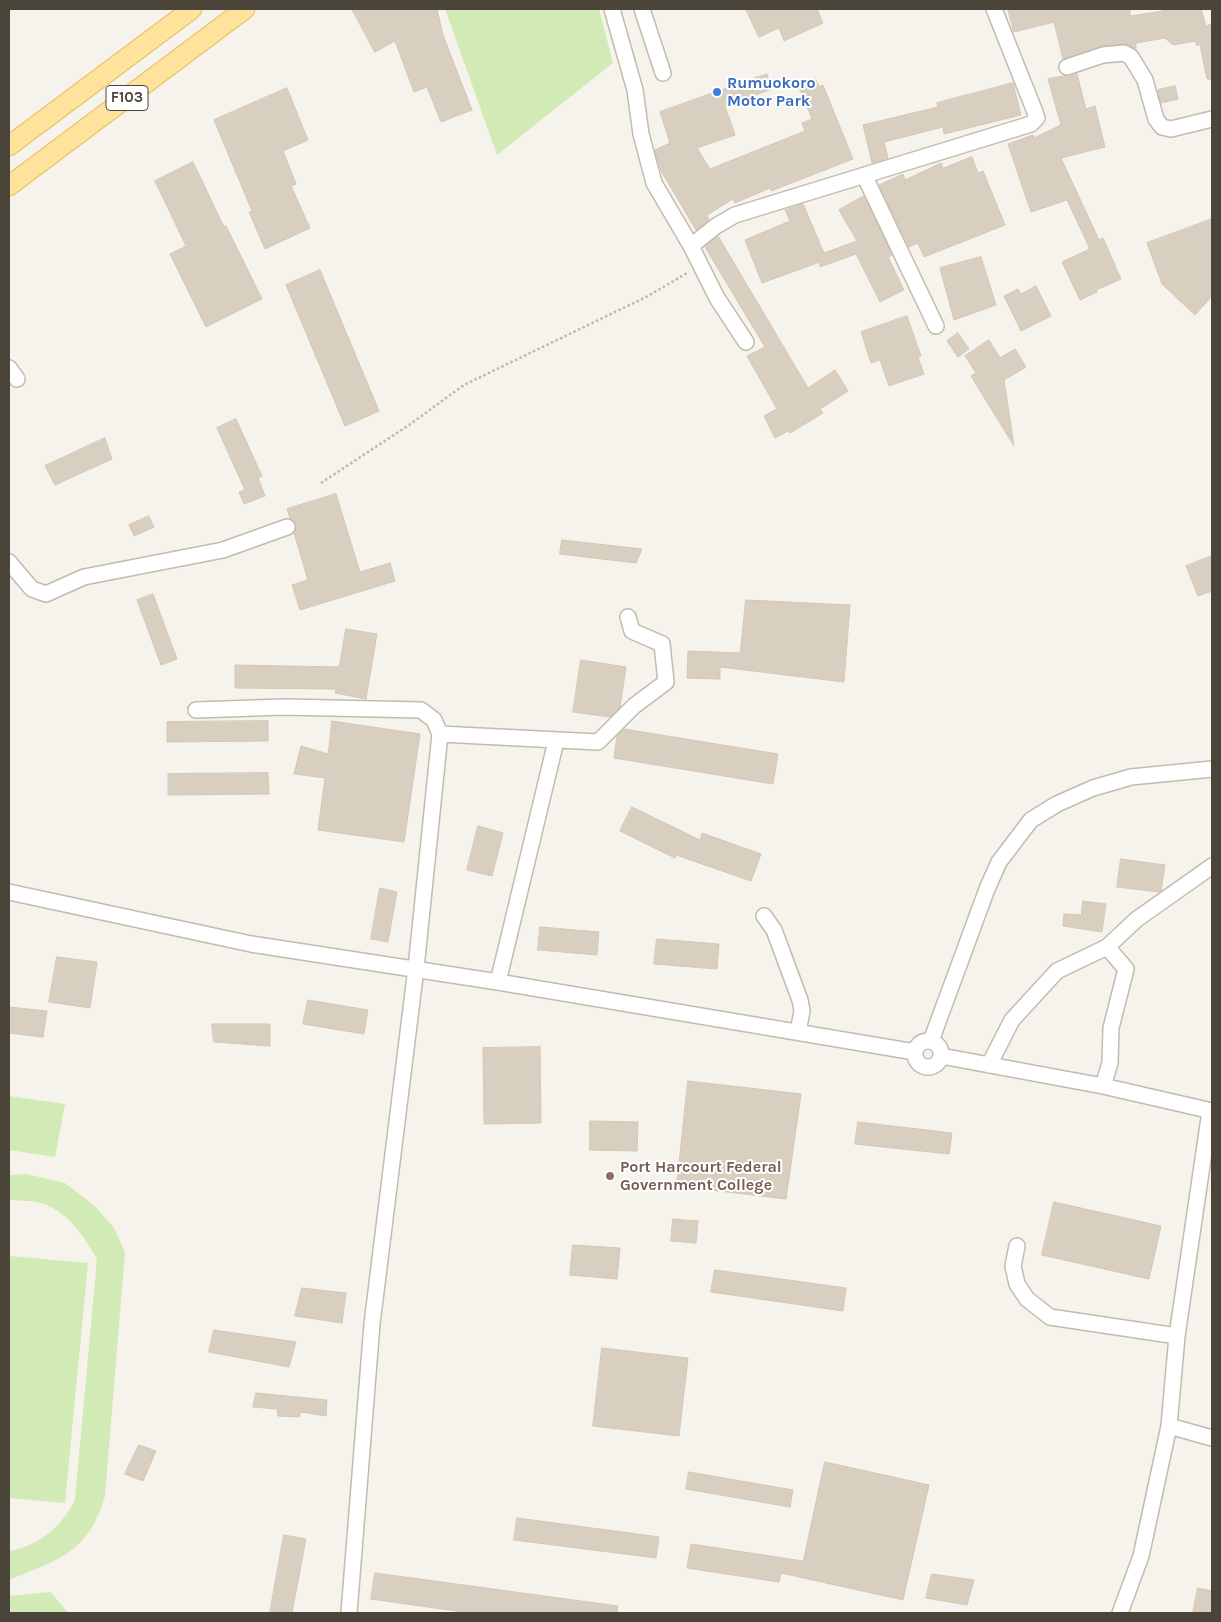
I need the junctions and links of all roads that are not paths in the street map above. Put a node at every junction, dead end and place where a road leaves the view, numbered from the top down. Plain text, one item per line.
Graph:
1 (192, 9) edge
2 (245, 9) edge
3 (612, 9) edge
4 (642, 9) edge
5 (994, 9) edge
6 (1067, 67) dead end
7 (663, 73) dead end
8 (1212, 119) edge
9 (10, 141) edge
10 (864, 175) junction
11 (9, 186) edge
12 (691, 246) junction
13 (936, 326) dead end
14 (746, 342) dead end
15 (287, 527) dead end
16 (9, 562) edge
17 (628, 617) dead end
18 (196, 710) dead end
19 (440, 734) junction
20 (556, 741) junction
21 (1212, 769) edge
22 (1212, 866) edge
23 (9, 892) edge
24 (764, 916) dead end
25 (1107, 947) junction
26 (416, 968) junction
27 (498, 982) junction
28 (798, 1032) junction
29 (931, 1041) junction
30 (916, 1052) junction
31 (941, 1056) junction
32 (989, 1065) junction
33 (1103, 1086) junction
34 (1211, 1111) edge
35 (1017, 1246) dead end
36 (1177, 1336) junction
37 (1169, 1426) junction
38 (1212, 1438) edge
39 (349, 1613) edge
40 (1120, 1613) edge

1 - 9 main road, F103
2 - 11 main road, F103
3 - 12 street
4 - 7 street
5 - 10 street
6 - 8 street
10 - 12 street
10 - 13 street
12 - 14 street
15 - 16 street
17 - 20 street
18 - 19 street
19 - 20 street
19 - 26 street
20 - 27 street
21 - 29 street
22 - 25 street
23 - 26 street
24 - 28 street
25 - 32 street
25 - 33 street
26 - 27 street
26 - 39 street
27 - 28 street
28 - 30 street
29 - 30 street
29 - 31 street
30 - 31 street
31 - 32 street
32 - 33 street
33 - 34 street
34 - 36 street
35 - 36 street
36 - 37 street
37 - 38 street
37 - 40 street

